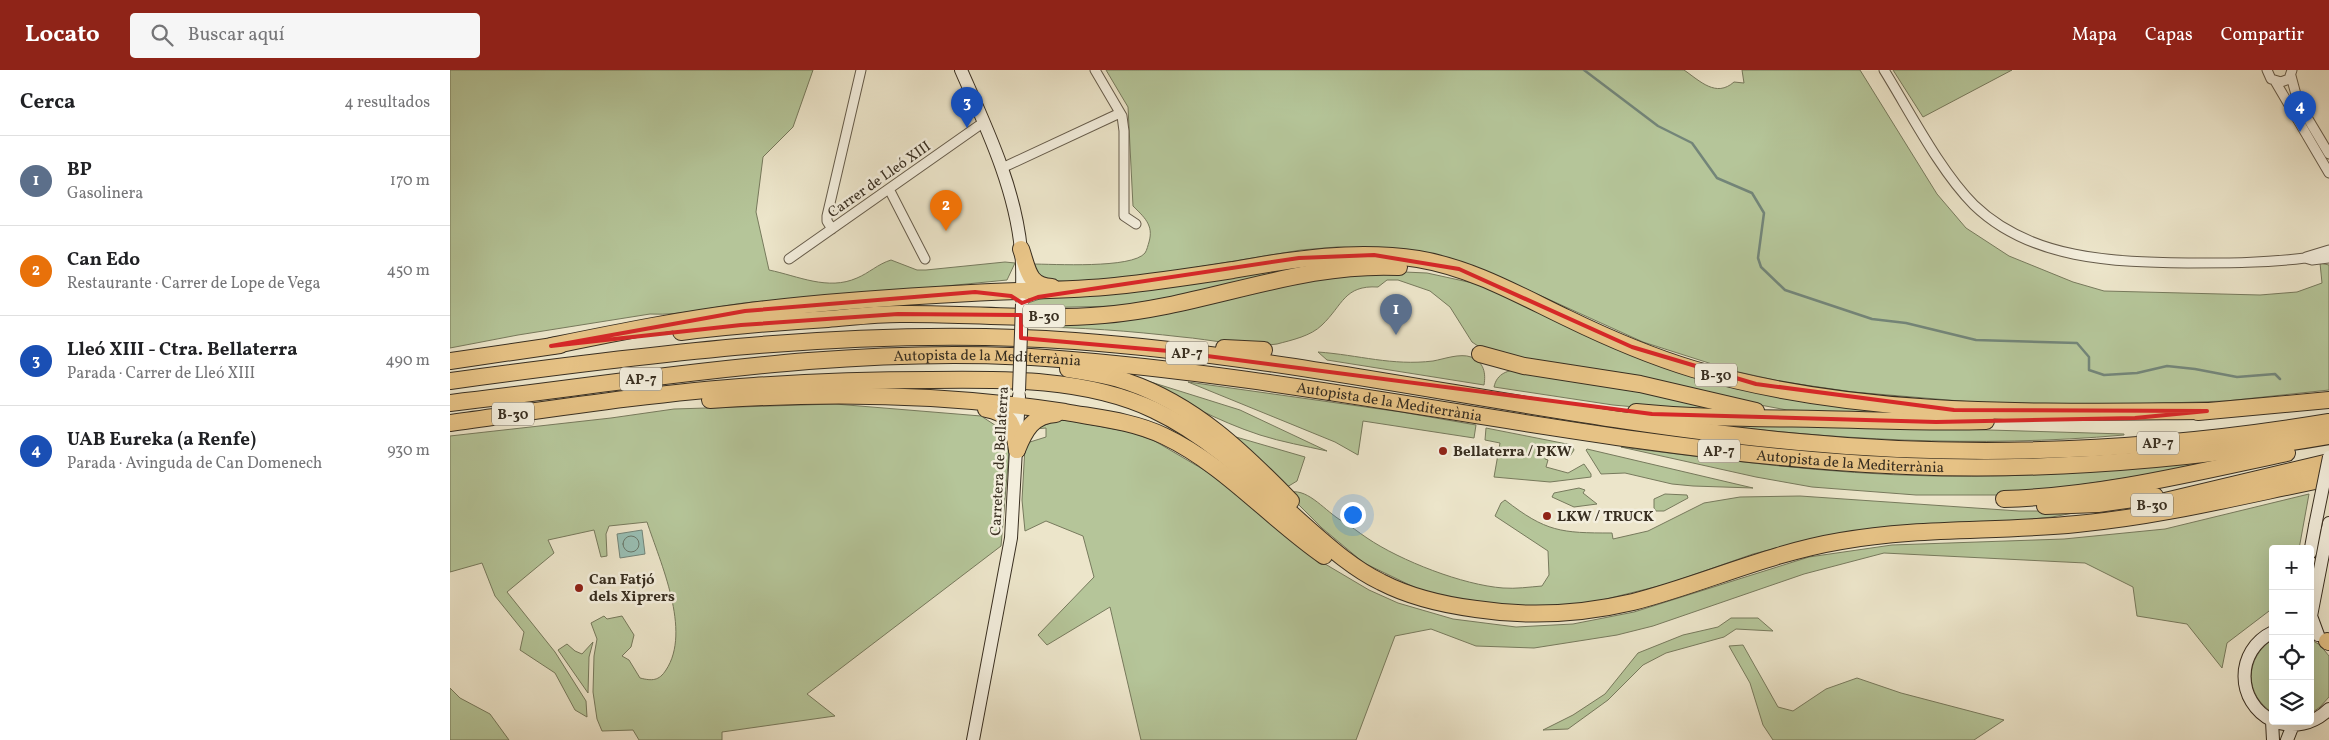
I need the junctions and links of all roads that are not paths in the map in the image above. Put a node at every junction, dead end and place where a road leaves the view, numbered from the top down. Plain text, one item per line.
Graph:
1 (861, 70) edge
2 (961, 70) edge
3 (1095, 70) edge
4 (1884, 70) edge
5 (2267, 70) edge
6 (2292, 73) edge
7 (2275, 81) junction
8 (1120, 113) junction
9 (984, 122) junction
10 (2329, 154) edge
11 (1002, 168) junction
12 (2329, 173) edge
13 (889, 189) junction
14 (1136, 224) dead end
15 (832, 229) junction
16 (2329, 250) edge
17 (1022, 252) junction
18 (2305, 258) junction
19 (2329, 258) edge
20 (789, 259) dead end
21 (926, 259) dead end
22 (1087, 289) junction
23 (995, 292) junction
24 (1022, 298) junction
25 (1528, 299) junction
26 (1114, 345) junction
27 (551, 346) junction
28 (1264, 350) dead end
29 (1480, 354) dead end
30 (832, 358) junction
31 (450, 360) edge
32 (1376, 380) junction
33 (450, 381) edge
34 (901, 398) junction
35 (1019, 399) junction
36 (939, 400) junction
37 (2329, 400) edge
38 (450, 403) edge
39 (576, 406) junction
40 (2207, 411) junction
41 (1073, 414) junction
42 (1817, 419) junction
43 (2329, 422) edge
44 (450, 423) edge
45 (2329, 436) edge
46 (2329, 444) edge
47 (1017, 450) junction
48 (2329, 458) edge
49 (2321, 464) edge
50 (2329, 479) edge
51 (2329, 524) edge
52 (1986, 529) junction
53 (2312, 545) edge
54 (1443, 602) junction
55 (1496, 612) junction
56 (2269, 635) edge
57 (2323, 639) edge
58 (2329, 709) edge
59 (2269, 718) edge
60 (2314, 719) edge
61 (2273, 725) edge
62 (2294, 725) edge
63 (973, 740) edge
64 (2273, 740) edge
65 (2287, 740) edge

1 - 15 street
2 - 9 street, Carretera de Bellaterra
3 - 8 street
4 - 18 street
5 - 7 street
6 - 7 street
6 - 10 street
7 - 12 street
8 - 11 street
8 - 14 street
9 - 11 street, Carretera de Bellaterra
9 - 13 street, Carrer de Lleó XIII
11 - 17 street, Carretera de Bellaterra
13 - 15 street, Carrer de Lleó XIII
13 - 21 street
15 - 20 street, Carrer de Lleó XIII
16 - 18 street
17 - 22 highway
17 - 23 highway
17 - 24 street, Carretera de Bellaterra
18 - 19 street
22 - 24 highway
22 - 25 highway
23 - 24 highway
23 - 27 highway
24 - 35 street, Carretera de Bellaterra, bridge
25 - 27 highway, B-30
25 - 40 highway, B-30
26 - 28 highway
26 - 32 highway, Autopista de la Mediterrània / AP-7
26 - 33 highway, Autopista de la Mediterrània / AP-7
27 - 31 highway, B-30
29 - 42 highway
30 - 38 highway, Autopista de la Mediterrània / AP-7
30 - 45 highway, Autopista de la Mediterrània / AP-7
30 - 54 highway
32 - 42 highway
32 - 43 highway, Autopista de la Mediterrània / AP-7
34 - 35 highway
34 - 36 highway
34 - 39 highway
35 - 36 highway
35 - 41 highway
35 - 47 street, Carretera de Bellaterra
36 - 47 highway
37 - 40 highway, B-30
39 - 44 highway, B-30
39 - 54 highway, B-30
40 - 42 highway
41 - 47 highway
41 - 55 highway
46 - 49 highway
47 - 63 street, Carretera de Bellaterra
48 - 53 street, bridge
49 - 52 highway, B-30
50 - 52 highway
51 - 57 street
52 - 55 highway, B-30
54 - 55 highway, B-30
56 - 59 street
58 - 60 street
61 - 64 street
62 - 65 street

